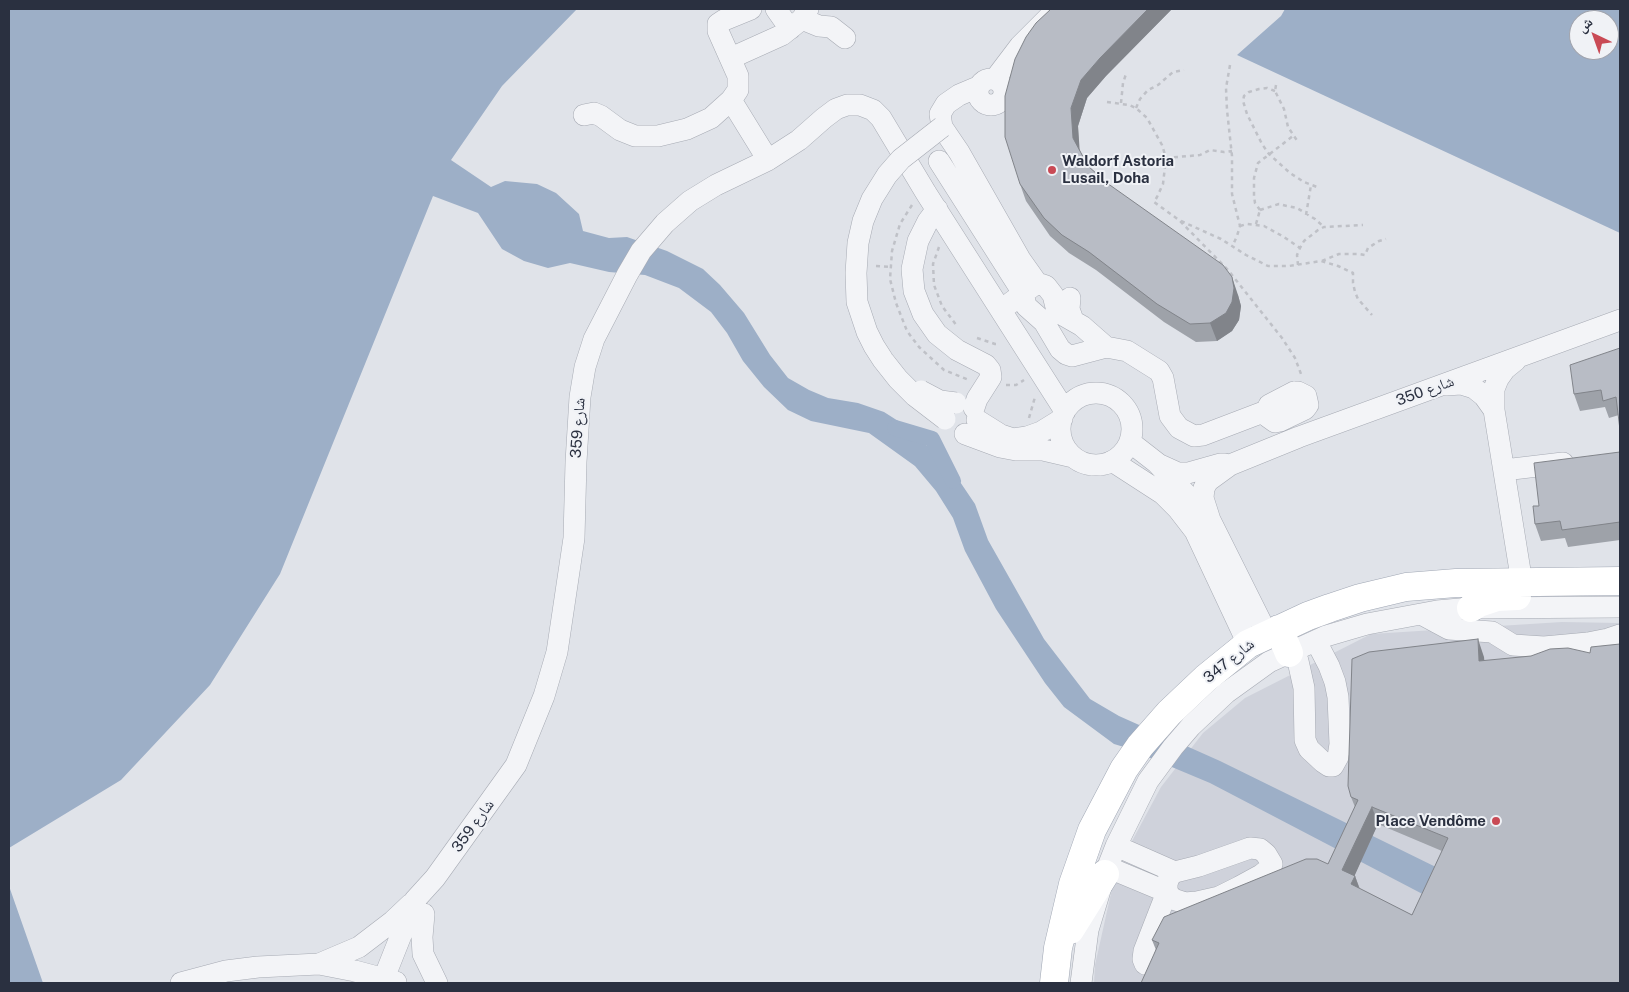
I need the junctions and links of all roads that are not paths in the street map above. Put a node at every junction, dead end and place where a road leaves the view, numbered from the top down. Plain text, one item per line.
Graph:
1 (751, 9) edge
2 (776, 9) edge
3 (1057, 9) edge
4 (800, 19) edge
5 (842, 28) dead end
6 (731, 58) junction
7 (731, 100) junction
8 (584, 115) dead end
9 (945, 131) junction
10 (768, 160) junction
11 (939, 162) dead end
12 (932, 215) junction
13 (1030, 288) junction
14 (1062, 299) junction
15 (1000, 310) junction
16 (1036, 314) junction
17 (1620, 320) edge
18 (1009, 338) junction
19 (1106, 347) junction
20 (1519, 357) junction
21 (1441, 385) junction
22 (1292, 402) junction
23 (1494, 410) junction
24 (1064, 415) junction
25 (964, 417) junction
26 (1194, 420) dead end
27 (1299, 437) junction
28 (1130, 442) junction
29 (1073, 457) junction
30 (1112, 461) junction
31 (1581, 461) edge
32 (1157, 463) junction
33 (1230, 465) junction
34 (1504, 470) junction
35 (1210, 520) junction
36 (1620, 581) edge
37 (1522, 582) junction
38 (1620, 586) edge
39 (1620, 607) edge
40 (1471, 608) junction
41 (1421, 614) junction
42 (1620, 634) edge
43 (1316, 641) junction
44 (1275, 642) junction
45 (1180, 719) junction
46 (1136, 775) junction
47 (1116, 846) junction
48 (1106, 871) junction
49 (1175, 872) junction
50 (1167, 892) junction
51 (419, 907) junction
52 (1058, 948) junction
53 (319, 964) junction
54 (1145, 964) dead end
55 (392, 982) edge
56 (180, 983) edge
57 (437, 983) edge
58 (1054, 983) edge
59 (1080, 983) edge

1 - 6 street
2 - 4 street
3 - 9 street
4 - 5 street
4 - 6 street
6 - 7 street
7 - 8 street
7 - 10 street
9 - 13 street
9 - 25 street, bridge
10 - 12 street, شارع 359
10 - 51 street, شارع 359
11 - 13 street
12 - 15 street
12 - 25 street
13 - 14 street
13 - 15 street
13 - 16 street
14 - 16 street
14 - 19 street
15 - 18 street
16 - 18 street
16 - 19 street
17 - 20 street, شارع 350
18 - 24 street
19 - 22 street
20 - 21 street, شارع 350
20 - 23 street
21 - 23 street
21 - 27 street, شارع 350
22 - 26 street
22 - 27 street
23 - 34 street
24 - 25 street
24 - 28 street
24 - 29 street
25 - 29 street
27 - 33 street, شارع 350
28 - 30 street
28 - 32 street
29 - 30 street
30 - 44 street
31 - 34 street
32 - 33 street
32 - 35 street
33 - 35 street
34 - 37 street
35 - 44 street
36 - 37 main road, شارع 347
37 - 44 main road, شارع 347
38 - 40 main road
39 - 40 street, شارع 347
40 - 41 street, شارع 347
41 - 42 street
41 - 43 street, شارع 347
43 - 44 street, شارع 347
43 - 44 street
44 - 45 main road, شارع 347
44 - 45 street, شارع 347
45 - 46 main road, شارع 347
46 - 47 street, شارع 347
46 - 52 main road, شارع 347
47 - 48 street, شارع 347
47 - 49 street
48 - 50 street
48 - 52 main road
48 - 59 street, شارع 347
49 - 50 street
49 - 50 street
50 - 54 street
51 - 53 street, شارع 359
51 - 55 street, شارع 359
51 - 57 street, شارع 359
52 - 58 main road, شارع 347
53 - 55 street, شارع 359
53 - 56 street, شارع 359

